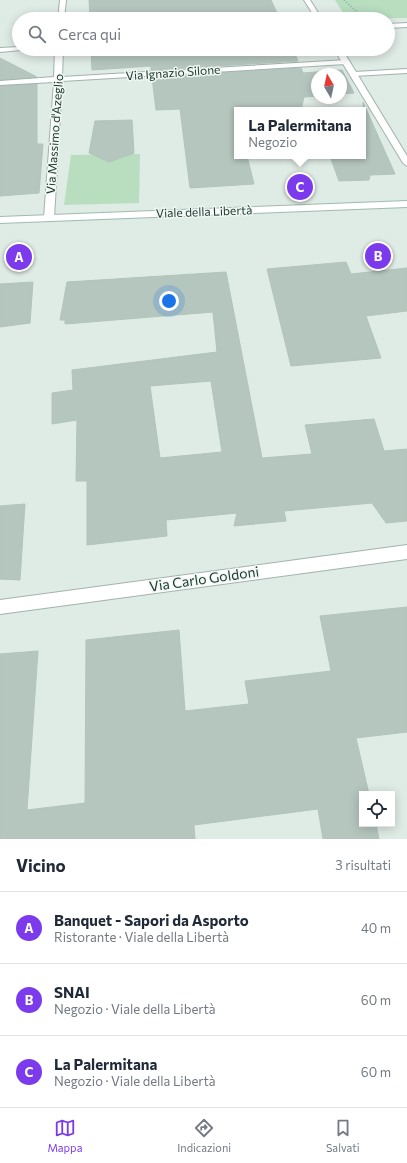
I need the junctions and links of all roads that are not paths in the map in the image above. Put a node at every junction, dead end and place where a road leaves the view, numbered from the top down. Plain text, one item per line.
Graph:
1 (63, 0) edge
2 (306, 0) edge
3 (62, 12) edge
4 (314, 12) edge
5 (407, 25) edge
6 (395, 26) edge
7 (12, 49) edge
8 (0, 50) edge
9 (59, 56) edge
10 (342, 56) edge
11 (346, 62) junction
12 (407, 71) edge
13 (354, 74) junction
14 (59, 80) junction
15 (0, 82) edge
16 (407, 163) edge
17 (407, 204) edge
18 (49, 218) junction
19 (0, 220) edge
20 (407, 552) edge
21 (0, 607) edge

1 - 3 street
2 - 4 street
5 - 6 street
7 - 8 street
9 - 14 street, Via Massimo d'Azeglio
10 - 11 street
11 - 13 street
11 - 14 street, Via Ignazio Silone
12 - 13 street
13 - 16 street
14 - 15 street, Via Ignazio Silone
14 - 18 street, Via Massimo d'Azeglio
17 - 18 street, Viale della Libertà
18 - 19 street, Viale della Libertà
20 - 21 street, Via Carlo Goldoni

